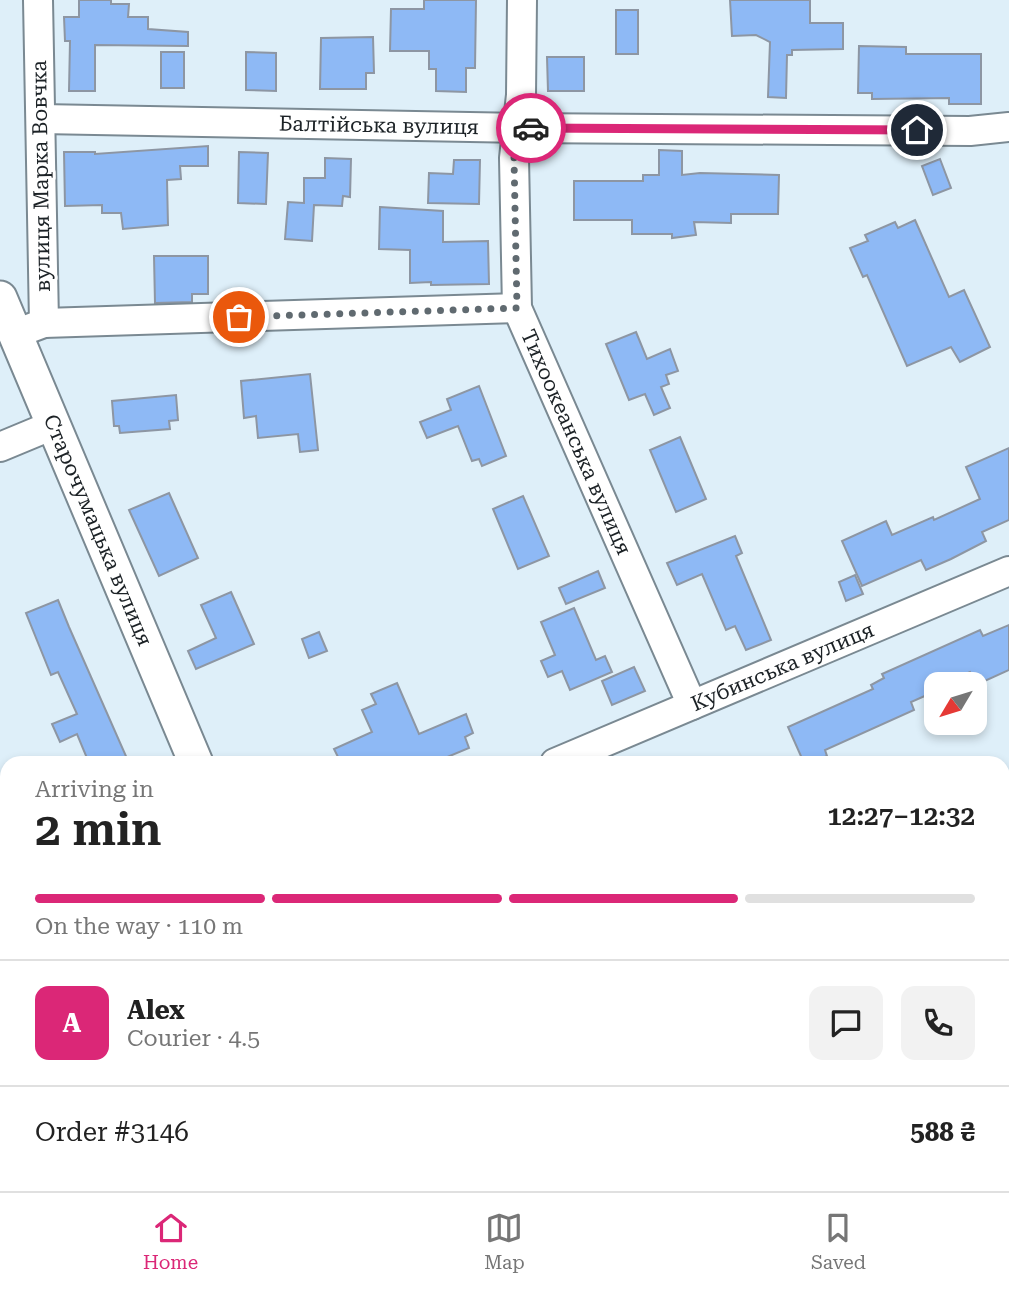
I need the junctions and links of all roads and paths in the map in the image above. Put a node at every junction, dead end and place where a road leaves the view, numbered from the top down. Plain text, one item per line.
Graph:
1 (38, 0) edge
2 (522, 0) edge
3 (41, 119) junction
4 (1009, 127) edge
5 (517, 128) junction
6 (0, 298) edge
7 (517, 308) junction
8 (30, 329) junction
9 (53, 425) junction
10 (0, 447) edge
11 (1009, 571) edge
12 (692, 705) junction
13 (193, 756) edge
14 (572, 756) edge

1 - 3 street, вулиця Марка Вовчка
2 - 5 street, Тихоокеанська вулиця
3 - 5 street, Балтійська вулиця
3 - 8 street, вулиця Марка Вовчка
4 - 5 street, Балтійська вулиця
5 - 7 street, Тихоокеанська вулиця
6 - 8 street, Старочумацька вулиця
7 - 8 street
7 - 12 street, Тихоокеанська вулиця
8 - 9 street, Старочумацька вулиця
9 - 10 street
9 - 13 street, Старочумацька вулиця
11 - 12 street, Кубинська вулиця
12 - 14 street, Кубинська вулиця

